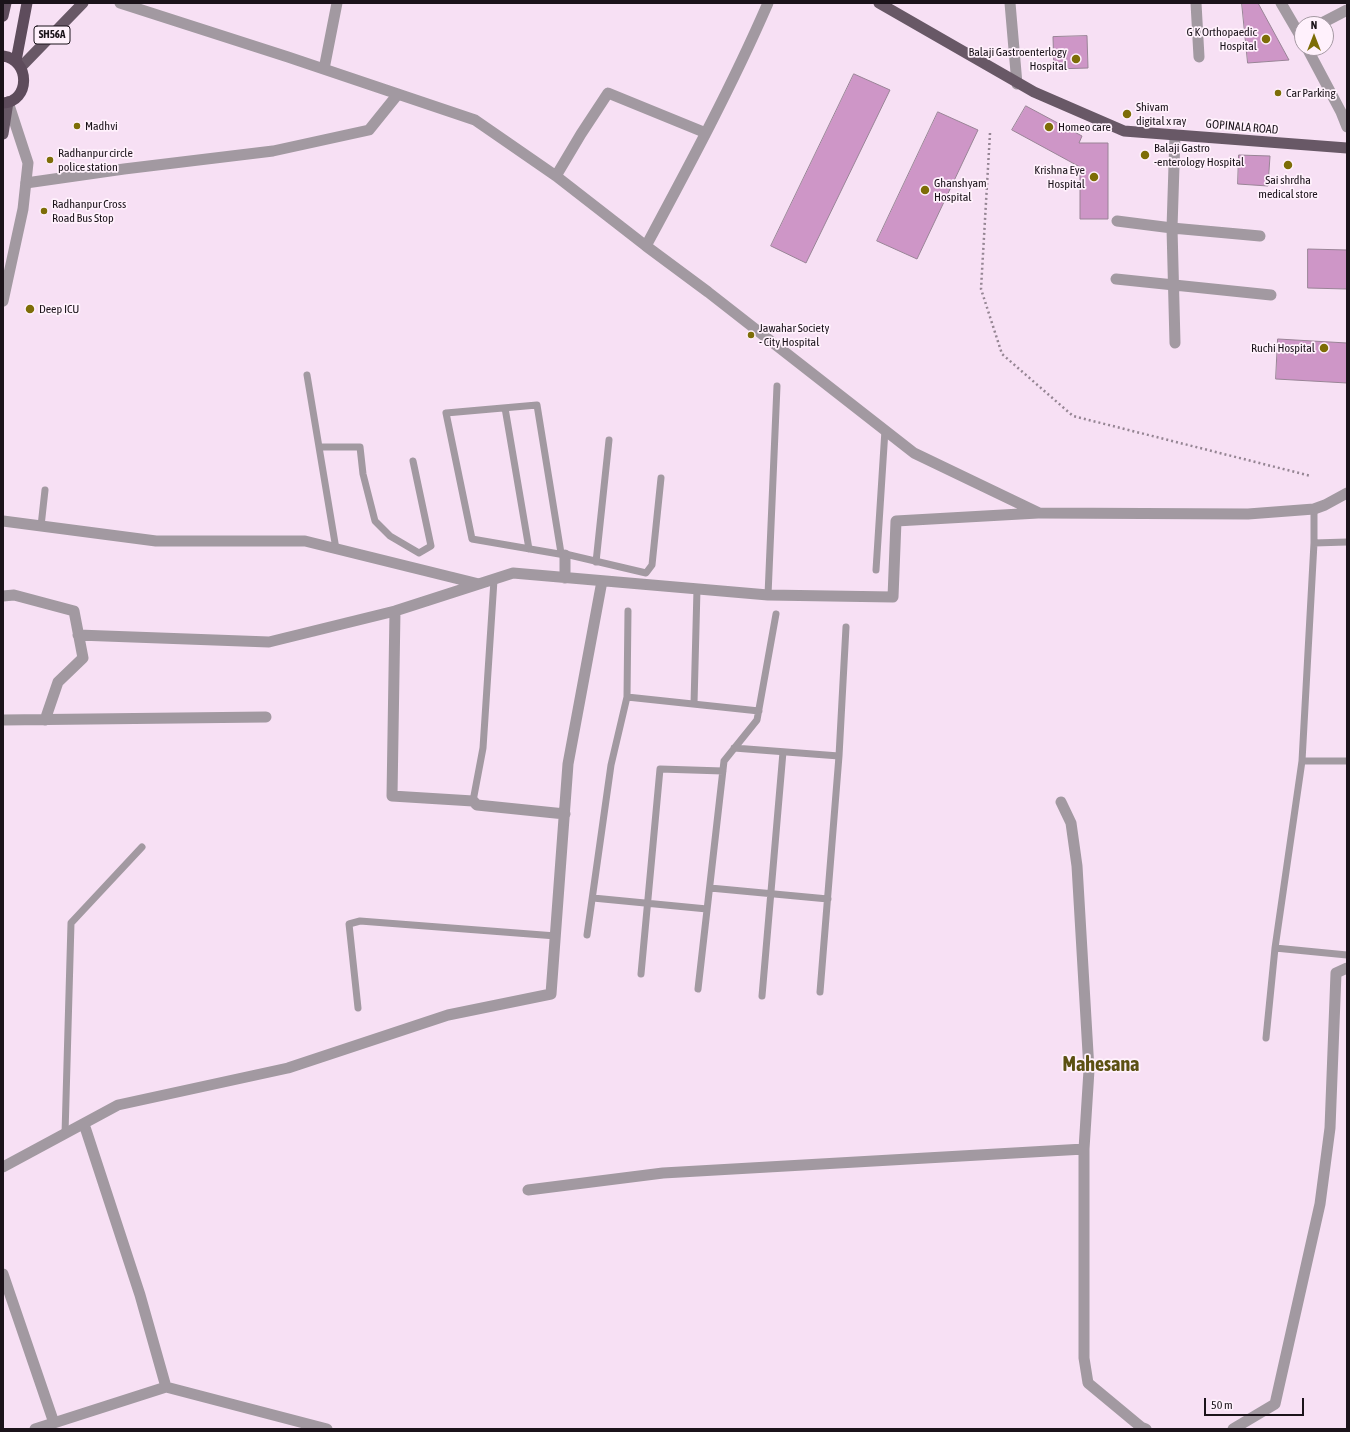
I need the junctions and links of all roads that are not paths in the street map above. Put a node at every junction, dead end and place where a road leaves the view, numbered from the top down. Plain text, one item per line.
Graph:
1 (6, 3) edge
2 (27, 3) edge
3 (83, 3) edge
4 (120, 3) edge
5 (337, 3) edge
6 (768, 3) edge
7 (879, 3) edge
8 (1010, 3) edge
9 (1196, 3) edge
10 (1281, 3) edge
11 (1347, 10) edge
12 (3, 16) edge
13 (1334, 17) edge
14 (1294, 24) edge
15 (3, 56) edge
16 (1311, 56) edge
17 (1199, 58) dead end
18 (18, 64) junction
19 (324, 69) junction
20 (1017, 84) junction
21 (398, 94) junction
22 (6, 102) edge
23 (1347, 126) edge
24 (706, 133) junction
25 (3, 134) edge
26 (1175, 135) junction
27 (1347, 148) edge
28 (556, 176) junction
29 (26, 183) junction
30 (1117, 221) dead end
31 (1172, 228) junction
32 (1260, 236) dead end
33 (646, 246) junction
34 (1116, 279) dead end
35 (1174, 284) junction
36 (1271, 295) dead end
37 (3, 301) edge
38 (1175, 343) dead end
39 (307, 375) dead end
40 (777, 386) dead end
41 (505, 408) junction
42 (885, 430) junction
43 (609, 440) dead end
44 (319, 447) junction
45 (413, 461) dead end
46 (661, 478) dead end
47 (46, 490) dead end
48 (1347, 493) edge
49 (1314, 509) junction
50 (1038, 513) junction
51 (3, 521) edge
52 (41, 526) junction
53 (1347, 542) edge
54 (1314, 543) junction
55 (336, 549) junction
56 (529, 549) junction
57 (565, 555) junction
58 (596, 562) junction
59 (876, 570) dead end
60 (565, 578) junction
61 (494, 580) junction
62 (602, 581) junction
63 (479, 584) junction
64 (697, 589) junction
65 (768, 595) junction
66 (3, 596) edge
67 (628, 611) dead end
68 (395, 612) junction
69 (776, 614) dead end
70 (846, 627) dead end
71 (78, 635) junction
72 (626, 697) junction
73 (694, 704) junction
74 (759, 711) junction
75 (266, 717) dead end
76 (3, 720) edge
77 (45, 720) junction
78 (734, 748) junction
79 (783, 752) junction
80 (839, 756) junction
81 (1302, 761) junction
82 (1347, 761) edge
83 (723, 770) junction
84 (473, 801) junction
85 (1061, 802) dead end
86 (565, 814) junction
87 (142, 847) dead end
88 (710, 888) junction
89 (771, 894) junction
90 (592, 898) junction
91 (828, 899) junction
92 (648, 903) junction
93 (707, 909) junction
94 (587, 935) dead end
95 (556, 936) junction
96 (1275, 948) junction
97 (1347, 955) edge
98 (1347, 968) edge
99 (641, 974) dead end
100 (698, 989) dead end
101 (820, 992) dead end
102 (762, 996) dead end
103 (358, 1008) dead end
104 (1266, 1038) dead end
105 (84, 1124) junction
106 (65, 1134) junction
107 (1084, 1149) junction
108 (3, 1167) edge
109 (528, 1190) dead end
110 (3, 1274) edge
111 (166, 1387) junction
112 (54, 1423) junction
113 (35, 1429) edge
114 (327, 1429) edge
115 (1146, 1429) edge
116 (1234, 1429) edge

1 - 12 highway
2 - 18 highway
3 - 18 main road, SH56A
4 - 19 street
5 - 19 street
6 - 24 street
7 - 20 main road, GOPINALA ROAD
8 - 20 street
9 - 17 street
10 - 14 street
11 - 13 street
15 - 18 highway
16 - 23 street
18 - 22 highway
19 - 21 street
20 - 26 main road, GOPINALA ROAD
21 - 28 street
21 - 29 street
22 - 25 main road
22 - 29 street
24 - 28 street
24 - 33 street
26 - 27 main road, GOPINALA ROAD
26 - 31 street
28 - 33 street
29 - 37 street
30 - 31 street
31 - 32 street
31 - 35 street
33 - 42 street
34 - 35 street
35 - 36 street
35 - 38 street
39 - 44 lane
40 - 65 lane
41 - 56 lane
41 - 56 lane
41 - 57 lane
42 - 50 street
42 - 59 lane
43 - 58 lane
44 - 45 lane
44 - 55 lane
46 - 58 lane
47 - 52 lane
48 - 49 street
49 - 50 street
49 - 54 lane
50 - 65 street
51 - 52 street
52 - 55 street
53 - 54 lane
54 - 81 lane
55 - 63 street
56 - 57 lane
57 - 58 lane
57 - 60 street
60 - 61 street
60 - 62 street
61 - 63 street
61 - 84 lane
62 - 64 street
62 - 86 street
63 - 68 street
64 - 65 street
64 - 73 lane
66 - 71 street
67 - 72 lane
68 - 71 street
68 - 84 street
69 - 74 lane
70 - 80 lane
71 - 77 street
72 - 73 lane
72 - 90 lane
73 - 74 lane
74 - 78 lane
75 - 77 street
76 - 77 street
78 - 79 lane
78 - 83 lane
79 - 80 lane
79 - 89 lane
80 - 91 lane
81 - 82 lane
81 - 96 lane
83 - 88 lane
83 - 92 lane
84 - 86 street
85 - 107 street
86 - 95 street
87 - 106 lane
88 - 89 lane
88 - 93 lane
89 - 91 lane
89 - 102 lane
90 - 92 lane
90 - 94 lane
91 - 101 lane
92 - 93 lane
92 - 99 lane
93 - 100 lane
95 - 103 lane
95 - 105 street
96 - 97 lane
96 - 104 lane
98 - 116 street
105 - 106 street
105 - 111 street
106 - 108 street
107 - 109 street
107 - 115 street
110 - 112 street
111 - 112 street
111 - 114 street
112 - 113 street

